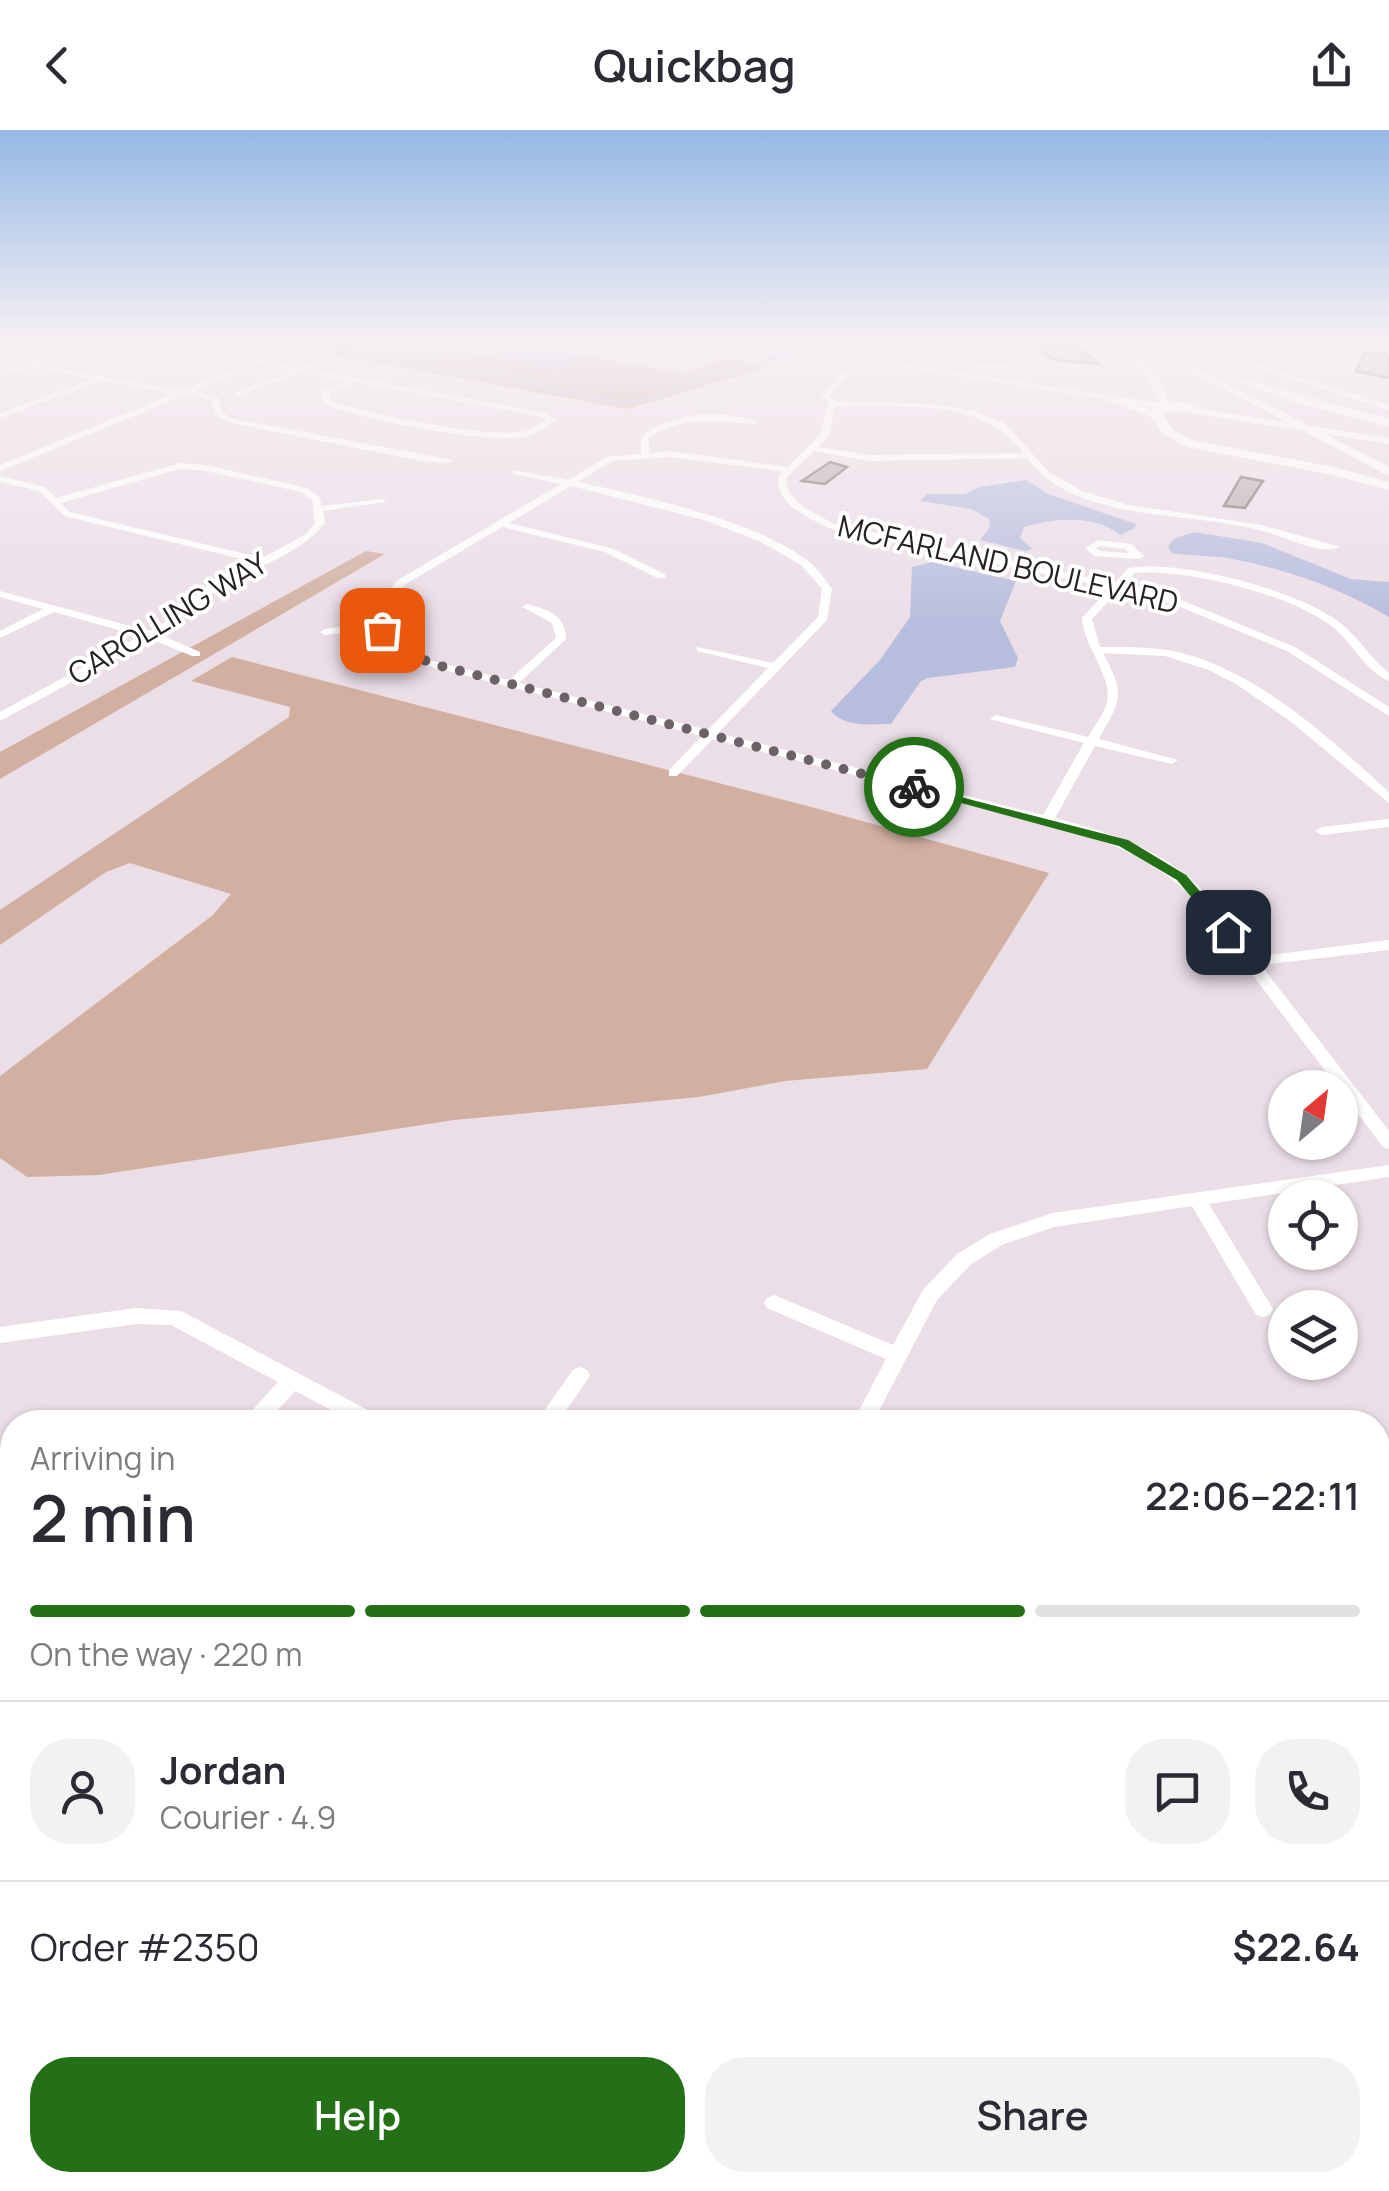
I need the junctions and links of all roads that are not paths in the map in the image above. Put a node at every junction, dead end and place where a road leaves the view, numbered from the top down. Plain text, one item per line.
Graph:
1 (80, 436) edge
2 (310, 436) edge
3 (646, 436) edge
4 (824, 436) edge
5 (1016, 436) edge
6 (1176, 436) edge
7 (1320, 436) edge
8 (1344, 436) edge
9 (812, 448) junction
10 (646, 453) junction
11 (1030, 455) junction
12 (1389, 459) edge
13 (449, 460) dead end
14 (0, 468) edge
15 (787, 468) junction
16 (516, 472) dead end
17 (1389, 472) edge
18 (0, 478) edge
19 (566, 482) junction
20 (1389, 486) edge
21 (53, 502) junction
22 (382, 502) dead end
23 (318, 509) junction
24 (498, 524) junction
25 (1334, 547) dead end
26 (262, 561) junction
27 (661, 576) dead end
28 (1115, 585) junction
29 (0, 594) edge
30 (527, 607) dead end
31 (53, 608) junction
32 (380, 625) junction
33 (325, 632) dead end
34 (0, 635) edge
35 (150, 635) junction
36 (701, 650) dead end
37 (1096, 650) junction
38 (196, 654) dead end
39 (776, 667) junction
40 (1389, 678) edge
41 (511, 684) junction
42 (1389, 712) edge
43 (0, 716) edge
44 (996, 719) dead end
45 (710, 735) junction
46 (1092, 741) junction
47 (1172, 760) dead end
48 (673, 773) dead end
49 (1389, 798) edge
50 (1046, 820) junction
51 (1389, 823) edge
52 (1322, 831) dead end
53 (1389, 946) edge
54 (1251, 962) junction
55 (1389, 1143) edge
56 (1389, 1171) edge
57 (1196, 1199) junction
58 (774, 1303) dead end
59 (1263, 1309) dead end
60 (0, 1335) edge
61 (896, 1356) junction
62 (580, 1376) dead end
63 (293, 1380) junction
64 (265, 1410) edge
65 (349, 1410) edge
66 (555, 1410) edge
67 (869, 1410) edge

1 - 14 street
2 - 13 street
3 - 10 street
4 - 9 street
5 - 11 street
6 - 20 highway
7 - 17 highway
8 - 12 highway
9 - 11 street
9 - 15 street
10 - 15 street
10 - 19 street
11 - 25 street
15 - 28 street, MCFARLAND BOULEVARD
16 - 19 street
18 - 21 street
19 - 24 street
19 - 39 street
21 - 23 street
21 - 26 street
22 - 23 street
23 - 26 street, CAROLLING WAY
24 - 27 street
24 - 32 street
26 - 35 street, CAROLLING WAY
28 - 37 street
28 - 40 street
28 - 42 street, MCFARLAND BOULEVARD
29 - 31 street
30 - 41 street
31 - 34 street
31 - 35 street
32 - 33 street
32 - 41 street
35 - 38 street
35 - 43 street, CAROLLING WAY
36 - 39 street
37 - 46 street
37 - 49 street
39 - 45 street
41 - 45 street
44 - 46 street
45 - 48 street
45 - 50 street
46 - 47 street
46 - 50 street
50 - 54 street
51 - 52 street
53 - 54 street
54 - 55 street
56 - 57 street
57 - 59 street
57 - 61 street
58 - 61 street
60 - 63 street
61 - 67 street
62 - 66 street
63 - 64 street
63 - 65 street

